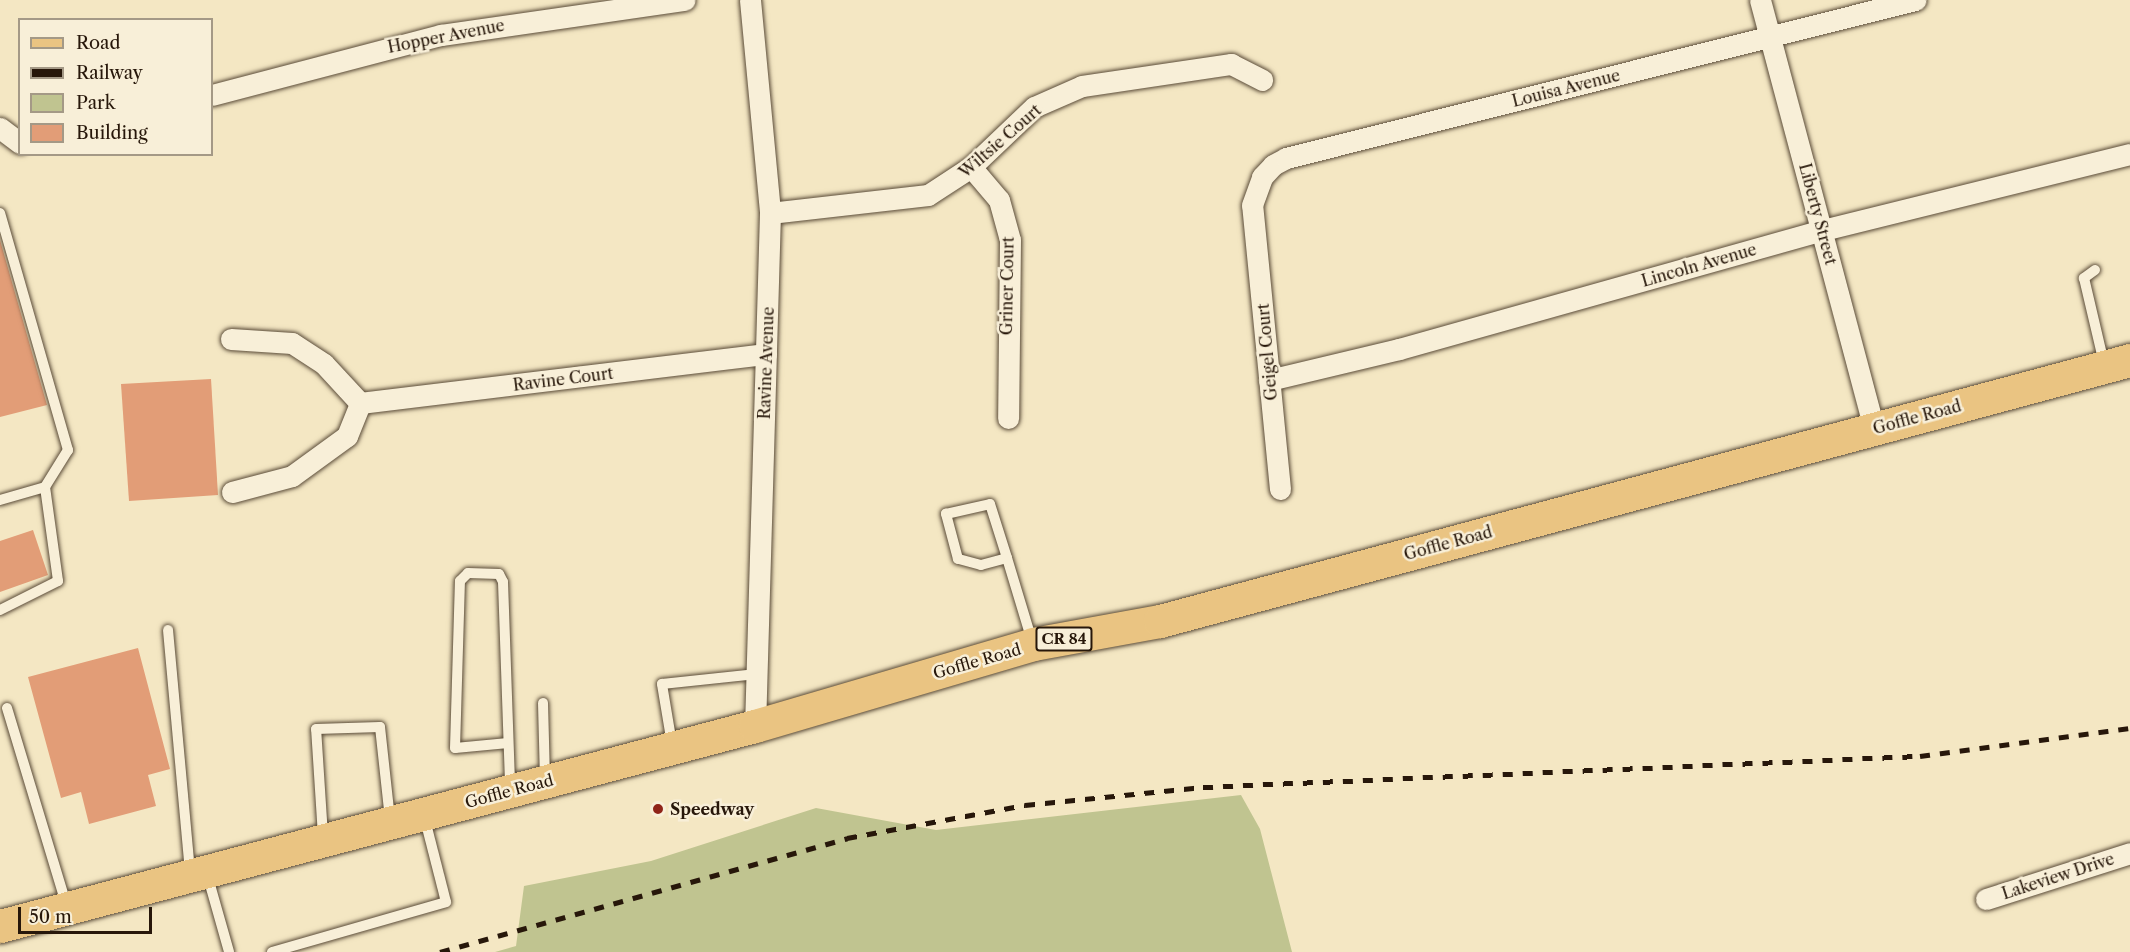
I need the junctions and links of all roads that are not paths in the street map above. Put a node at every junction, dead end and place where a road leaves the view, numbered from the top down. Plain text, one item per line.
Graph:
1 (685, 0) edge
2 (750, 0) edge
3 (1760, 0) edge
4 (1915, 0) edge
5 (1770, 36) junction
6 (1262, 80) dead end
7 (213, 95) edge
8 (0, 128) edge
9 (18, 142) edge
10 (2130, 154) edge
11 (971, 167) junction
12 (0, 213) edge
13 (770, 213) junction
14 (1254, 215) joint
15 (1823, 230) junction
16 (2095, 270) dead end
17 (231, 339) dead end
18 (766, 354) junction
19 (2118, 363) edge
20 (1269, 380) junction
21 (360, 403) junction
22 (1008, 418) dead end
23 (1874, 428) junction
24 (45, 487) junction
25 (1280, 489) dead end
26 (232, 492) dead end
27 (0, 500) edge
28 (1007, 558) junction
29 (0, 610) edge
30 (168, 630) dead end
31 (1033, 644) junction
32 (756, 675) junction
33 (543, 704) dead end
34 (7, 708) dead end
35 (755, 726) junction
36 (508, 743) junction
37 (673, 748) junction
38 (545, 781) junction
39 (511, 790) junction
40 (423, 813) junction
41 (391, 822) junction
42 (324, 840) junction
43 (2130, 853) edge
44 (198, 873) junction
45 (1986, 899) dead end
46 (67, 908) junction
47 (0, 926) edge
48 (229, 952) edge
49 (272, 952) edge

1 - 7 street, Hopper Avenue
2 - 13 street, Ravine Avenue
3 - 5 street, Liberty Street
4 - 5 street, Louisa Avenue
5 - 14 street, Louisa Avenue
5 - 15 street, Liberty Street
6 - 11 street, Wiltsie Court
8 - 9 street
10 - 15 street, Lincoln Avenue
11 - 13 street, Wiltsie Court
11 - 22 street, Griner Court
12 - 24 lane
13 - 18 street, Ravine Avenue
14 - 20 street, Geigel Court
15 - 20 street, Lincoln Avenue
15 - 23 street, Liberty Street
16 - 19 lane
17 - 21 street
18 - 21 street, Ravine Court
18 - 32 street, Ravine Avenue
19 - 23 main road, Goffle Road / CR 84
20 - 25 street, Geigel Court
21 - 26 street
23 - 31 main road, Goffle Road / CR 84
24 - 27 lane
24 - 29 lane
28 - 28 lane
28 - 31 lane
30 - 44 lane
31 - 35 main road, Goffle Road / CR 84
32 - 35 street, Ravine Avenue
32 - 37 lane
33 - 38 lane
34 - 46 lane
35 - 37 main road, Goffle Road / CR 84
36 - 36 lane
36 - 39 lane
37 - 38 main road, Goffle Road / CR 84
38 - 39 main road, Goffle Road / CR 84
39 - 40 main road, Goffle Road / CR 84
40 - 41 main road, Goffle Road / CR 84
40 - 49 lane
41 - 42 main road, Goffle Road / CR 84
41 - 42 lane
42 - 44 main road, Goffle Road / CR 84
43 - 45 street, Lakeview Drive
44 - 46 main road, Goffle Road / CR 84
44 - 48 lane
46 - 47 main road, Goffle Road / CR 84

